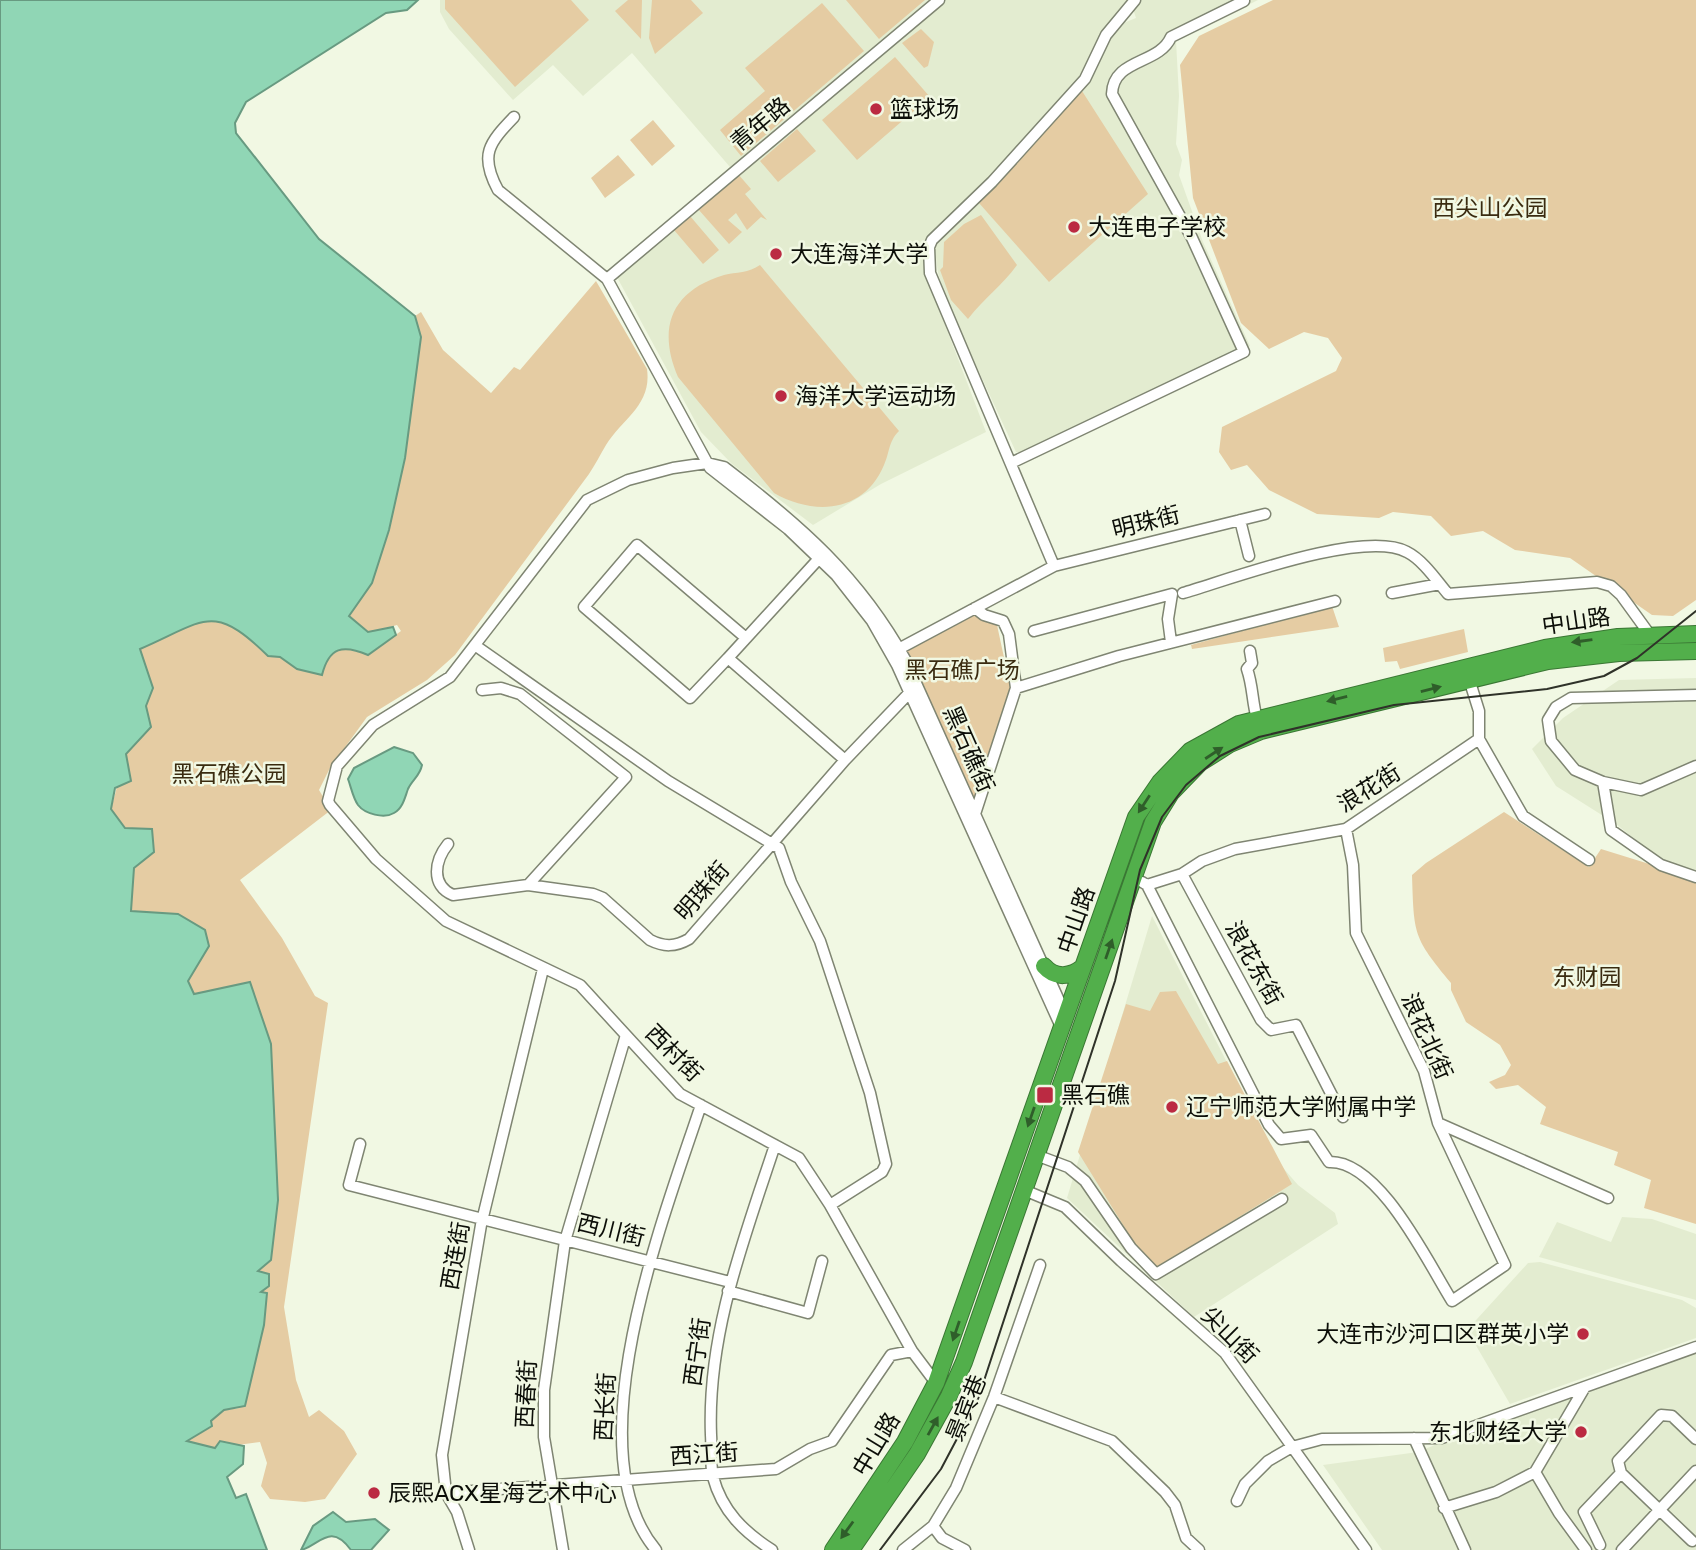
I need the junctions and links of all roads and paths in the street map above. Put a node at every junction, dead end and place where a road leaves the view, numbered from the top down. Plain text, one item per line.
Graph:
1 (939, 0) edge
2 (1135, 0) edge
3 (1244, 1) edge
4 (514, 117) dead end
5 (607, 279) junction
6 (707, 463) junction
7 (1011, 463) junction
8 (1265, 514) dead end
9 (1240, 520) junction
10 (823, 554) junction
11 (1249, 556) dead end
12 (1054, 566) junction
13 (1440, 584) junction
14 (1183, 593) dead end
15 (1392, 593) dead end
16 (1335, 601) dead end
17 (975, 608) junction
18 (1034, 631) dead end
19 (1696, 634) edge
20 (746, 638) junction
21 (1171, 642) junction
22 (1651, 644) junction
23 (476, 646) junction
24 (895, 651) junction
25 (1250, 651) dead end
26 (1696, 651) edge
27 (728, 659) junction
28 (1469, 679) junction
29 (1016, 688) junction
30 (914, 689) junction
31 (482, 690) dead end
32 (1696, 695) edge
33 (1257, 719) junction
34 (1479, 739) junction
35 (845, 760) junction
36 (1696, 766) edge
37 (1603, 782) junction
38 (975, 814) junction
39 (1346, 829) junction
40 (772, 842) junction
41 (448, 844) dead end
42 (1589, 860) dead end
43 (1182, 874) junction
44 (1696, 877) edge
45 (1140, 881) junction
46 (528, 885) junction
47 (1044, 967) junction
48 (1083, 967) junction
49 (543, 969) junction
50 (1095, 986) junction
51 (1043, 988) junction
52 (1065, 1012) junction
53 (626, 1035) junction
54 (701, 1105) junction
55 (1054, 1106) junction
56 (1343, 1117) dead end
57 (1438, 1123) junction
58 (360, 1144) dead end
59 (775, 1144) junction
60 (1036, 1155) junction
61 (1024, 1190) junction
62 (1608, 1198) dead end
63 (1282, 1199) dead end
64 (830, 1205) junction
65 (482, 1220) junction
66 (565, 1241) junction
67 (822, 1261) dead end
68 (649, 1262) junction
69 (1041, 1265) dead end
70 (729, 1286) junction
71 (1696, 1347) edge
72 (912, 1351) junction
73 (936, 1383) junction
74 (1585, 1387) junction
75 (994, 1398) junction
76 (1413, 1438) junction
77 (1696, 1440) edge
78 (1292, 1447) junction
79 (1696, 1471) edge
80 (1535, 1472) junction
81 (1621, 1473) junction
82 (713, 1476) junction
83 (623, 1479) junction
84 (551, 1485) junction
85 (446, 1493) junction
86 (1237, 1501) dead end
87 (1444, 1508) junction
88 (1659, 1509) junction
89 (933, 1526) junction
90 (1694, 1539) edge
91 (1600, 1545) dead end
92 (469, 1550) edge
93 (563, 1550) edge
94 (656, 1550) edge
95 (772, 1550) edge
96 (833, 1550) edge
97 (851, 1550) edge
98 (903, 1550) edge
99 (965, 1550) edge
100 (1199, 1550) edge
101 (1366, 1550) edge
102 (1465, 1550) edge
103 (1587, 1550) edge
104 (1622, 1550) edge
105 (1683, 1550) edge

1 - 5 street, 青年路
2 - 7 street
3 - 7 street
4 - 5 street
5 - 6 street
6 - 10 street, 黑石礁街
6 - 23 street
7 - 12 street
8 - 9 street, 明珠街
9 - 11 street
9 - 12 street, 明珠街
10 - 20 street
10 - 24 street, 黑石礁街
12 - 17 street, 明珠街
13 - 14 street
13 - 15 street
13 - 22 street
16 - 21 street
17 - 24 street, 明珠街
17 - 29 street
18 - 21 street
19 - 22 highway
20 - 27 street
20 - 27 street
21 - 29 street
22 - 26 highway
22 - 28 highway, 中山路
22 -> 33 highway, 中山路
23 - 40 street
23 - 49 street, 西村街
24 - 30 street, 黑石礁街
25 - 33 street
27 - 35 street
28 - 34 street
45 -> 28 highway, 中山路
29 - 38 street
30 - 35 street, 明珠街
30 - 38 street, 黑石礁街
30 - 51 street, 黑石礁街
31 - 46 street
32 - 37 street
33 -> 48 highway, 中山路
34 - 39 street, 浪花街
34 - 42 street
35 - 40 street, 明珠街
36 - 37 street
37 - 44 street
38 - 47 street, 黑石礁街
39 - 43 street, 浪花街
39 - 57 street, 浪花北街
40 - 46 street, 明珠街
40 - 64 street
41 - 46 street, 明珠街
43 - 45 street, 浪花街
43 - 56 street, 浪花东街
50 -> 45 highway, 中山路
45 - 57 street, 浪花北街
47 - 48 highway
47 - 52 street, 黑石礁街
48 - 52 highway, 中山路
49 - 53 street, 西村街
49 - 65 street, 西连街
50 - 52 street
50 - 55 highway, 中山路
51 - 52 street, 黑石礁街
51 - 52 street, 黑石礁街
52 - 55 highway
52 -> 73 highway, 中山路
53 - 54 street, 西村街
53 - 66 street, 西春街
54 - 59 street, 西村街
54 - 68 street, 西长街
55 - 60 highway, 中山路
57 - 62 street
58 - 65 street, 西川街
59 - 64 street, 西村街
59 - 70 street, 西宁街
60 - 61 highway, 中山路
60 - 63 street
61 - 78 street, 尖山街
97 -> 61 highway, 中山路
64 - 72 street, 西村街
65 - 66 street, 西川街
65 - 85 street, 西连街
66 - 68 street, 西川街
66 - 84 street, 西春街
67 - 70 street, 西川街
68 - 70 street, 西川街
68 - 83 street, 西长街
69 - 75 street, 景宾巷
70 - 82 street, 西宁街
71 - 74 street
72 - 73 street, 西村街
72 - 82 street, 西江街
73 -> 96 highway, 中山路
74 - 76 street
74 - 80 street
75 - 89 street, 景宾巷
75 - 100 street
76 - 78 street
76 - 87 street
77 - 81 street
78 - 86 street
78 - 101 street, 尖山街
79 - 88 street
80 - 87 street
80 - 103 street
81 - 88 street
81 - 91 street
82 - 83 street, 西江街
82 - 95 street, 西宁街
83 - 84 street, 西江街
83 - 94 street, 西长街
84 - 85 street, 西江街
84 - 93 street, 西春街
85 - 92 street, 西连街
87 - 102 street
88 - 90 street
88 - 104 street
89 - 98 street, 景宾巷
89 - 99 street
90 - 105 street

